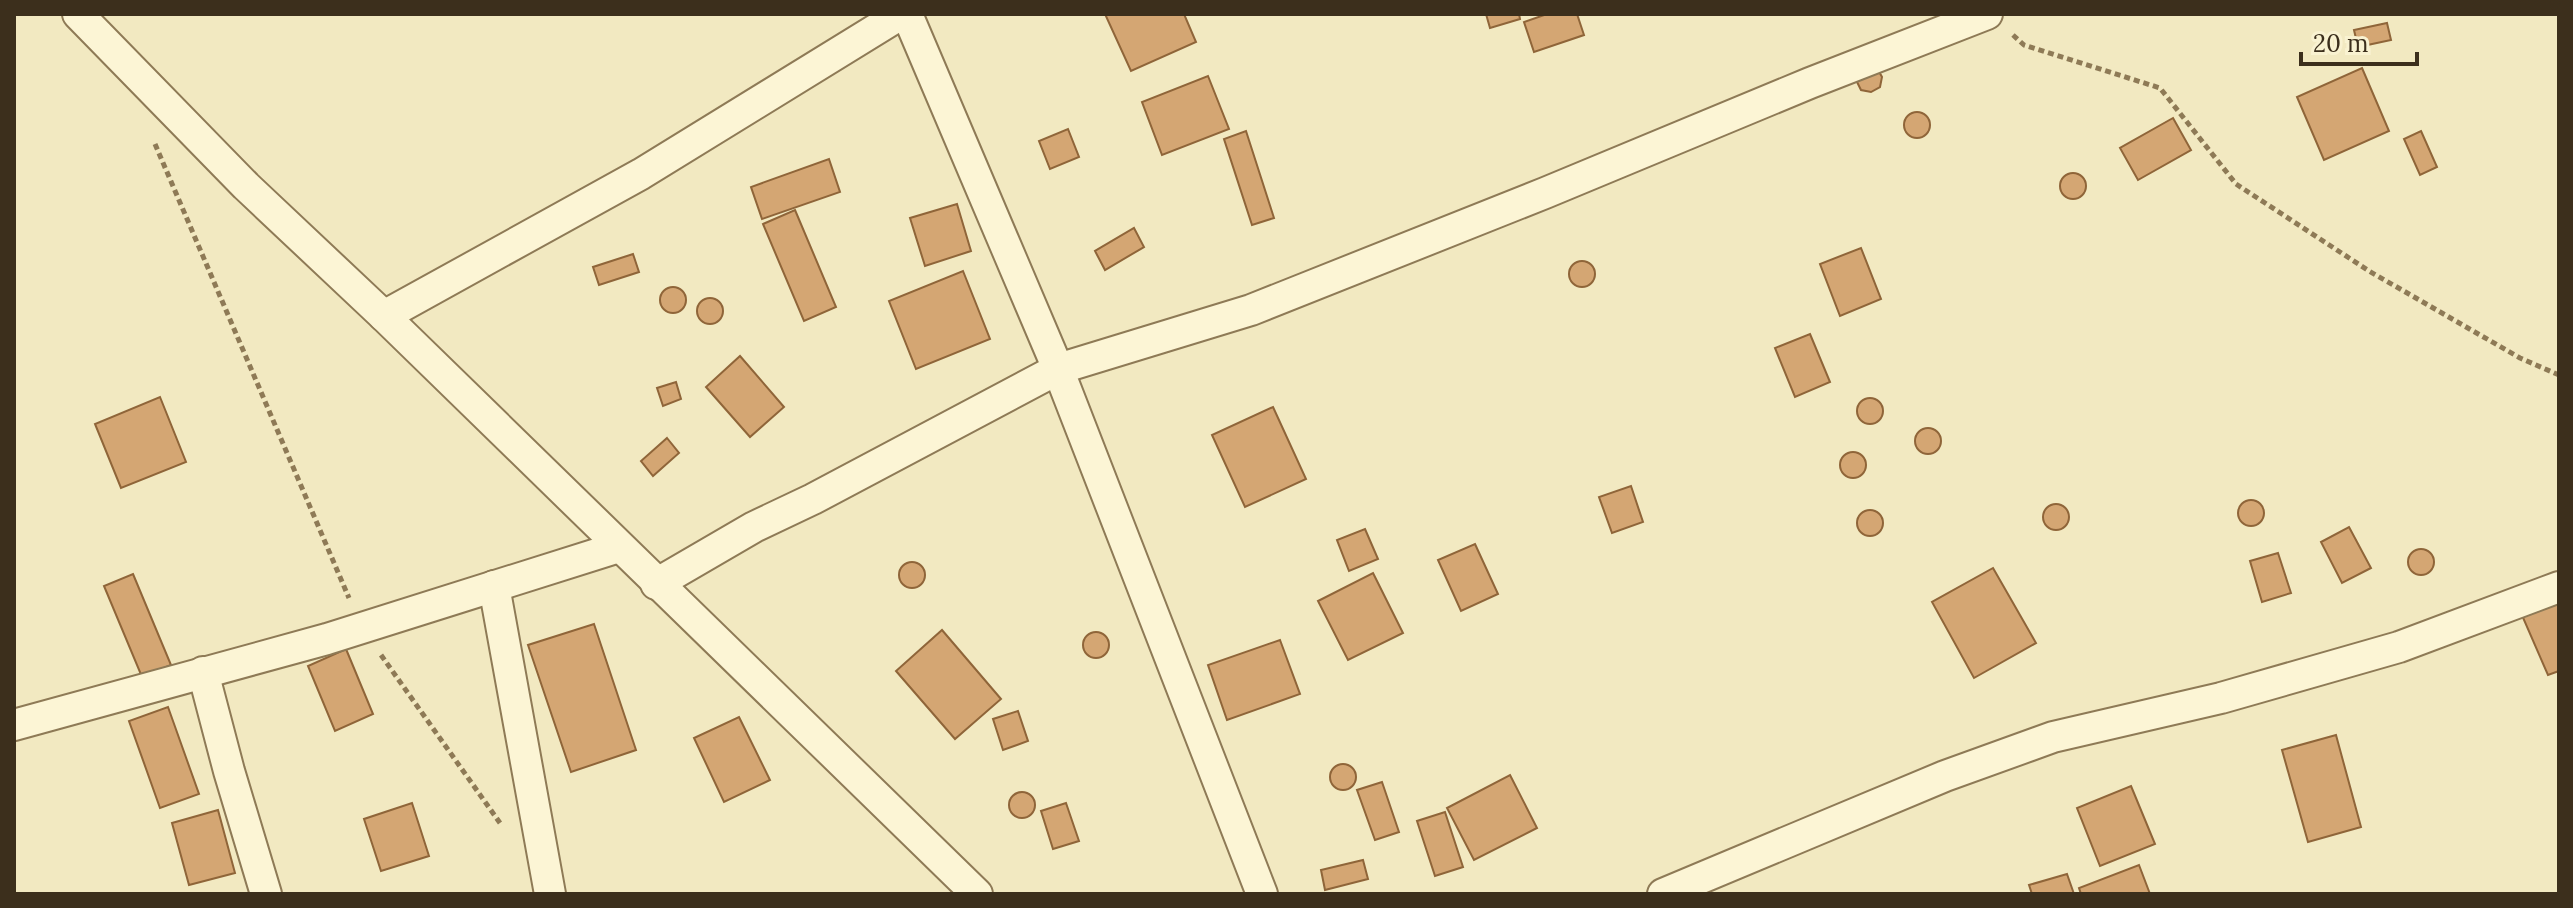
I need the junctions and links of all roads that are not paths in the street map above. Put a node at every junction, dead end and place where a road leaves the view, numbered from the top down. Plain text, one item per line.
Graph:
1 (78, 14) edge
2 (904, 14) edge
3 (1987, 14) edge
4 (384, 316) junction
5 (1058, 369) junction
6 (619, 547) junction
7 (656, 584) junction
8 (494, 586) junction
9 (2559, 587) edge
10 (203, 672) junction
11 (14, 725) edge
12 (266, 894) edge
13 (550, 894) edge
14 (977, 894) edge
15 (1262, 894) edge
16 (1663, 894) edge

1 - 4 street
2 - 4 street
2 - 5 street
3 - 5 street
4 - 6 street
5 - 7 street
5 - 15 street
6 - 7 street
6 - 8 street
7 - 14 street
8 - 10 street
8 - 13 street
9 - 16 street
10 - 11 street
10 - 12 street

